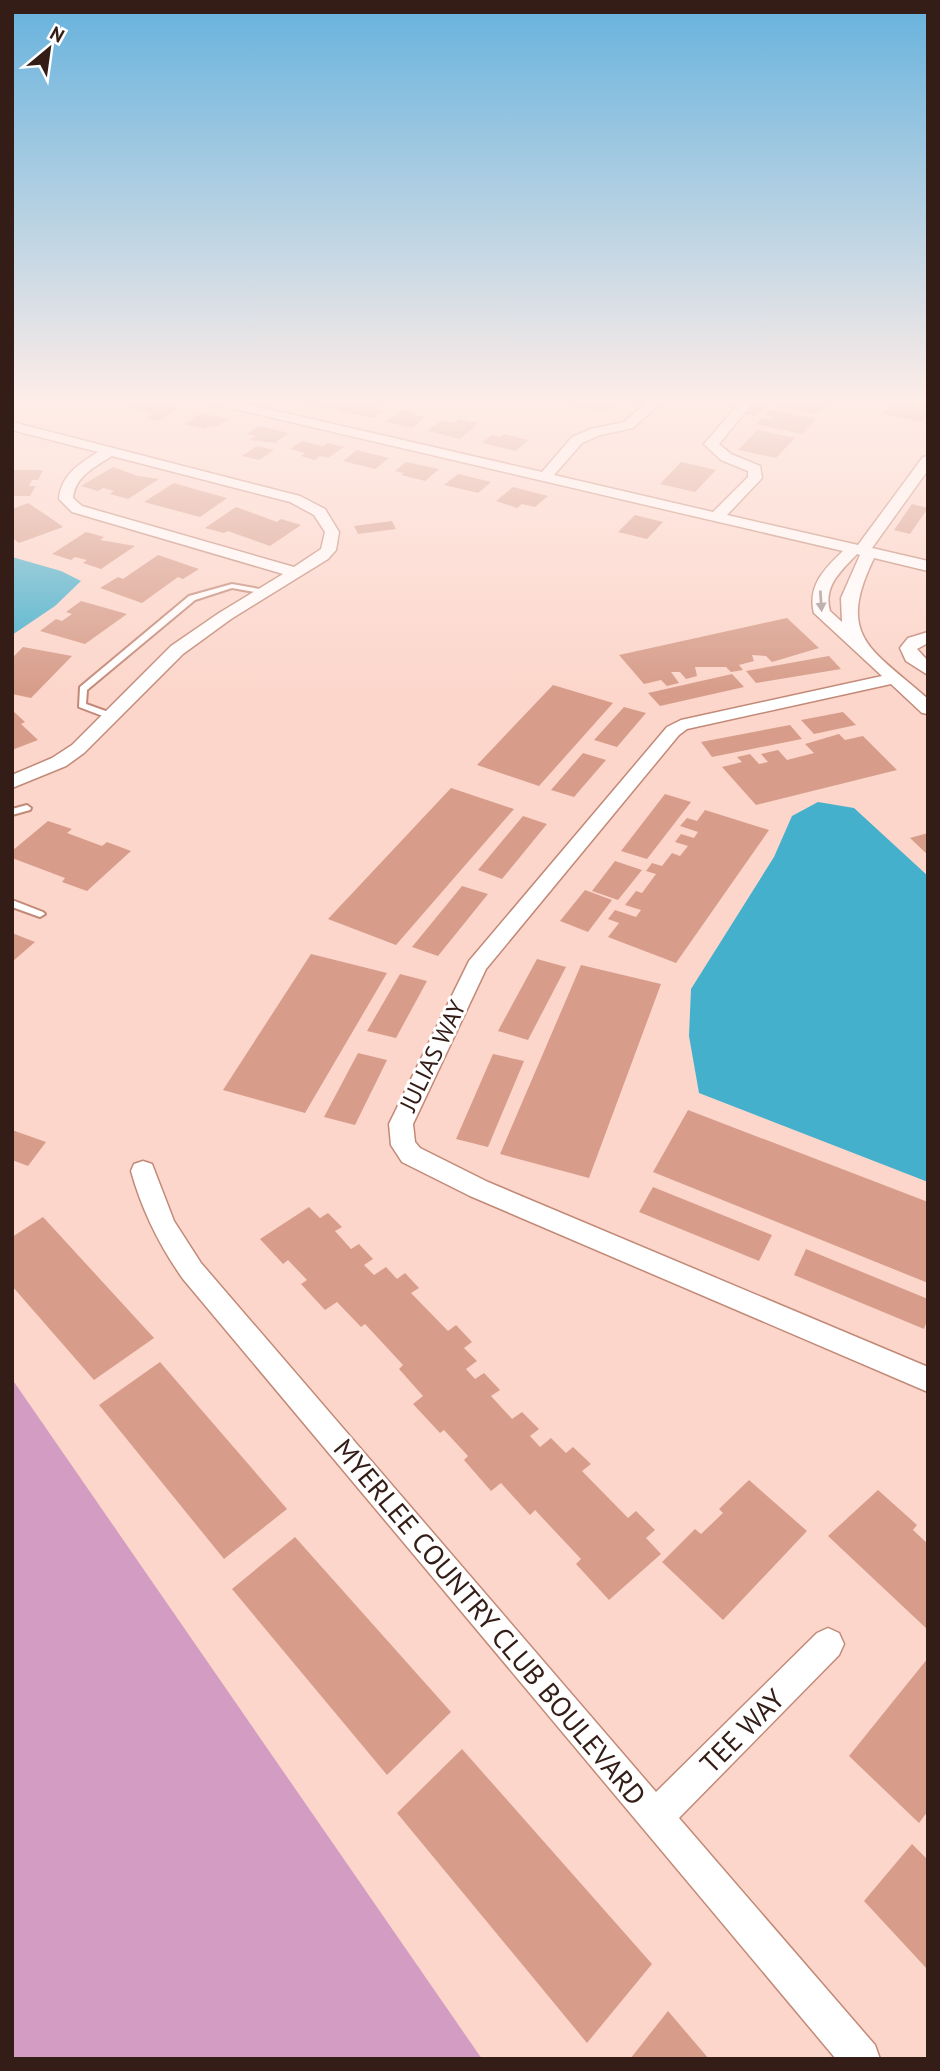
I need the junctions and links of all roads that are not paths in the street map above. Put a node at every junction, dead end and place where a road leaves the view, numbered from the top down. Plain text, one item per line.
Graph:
1 (66, 497) edge
2 (285, 497) edge
3 (629, 497) edge
4 (736, 497) edge
5 (901, 497) edge
6 (716, 517) junction
7 (862, 551) junction
8 (928, 566) edge
9 (298, 573) junction
10 (265, 592) junction
11 (928, 637) edge
12 (860, 649) junction
13 (928, 670) edge
14 (892, 679) junction
15 (928, 709) edge
16 (111, 716) junction
17 (12, 782) edge
18 (27, 808) dead end
19 (12, 812) edge
20 (12, 903) edge
21 (40, 914) dead end
22 (144, 1171) dead end
23 (928, 1380) edge
24 (828, 1644) dead end
25 (655, 1818) junction
26 (861, 2059) edge

1 - 9 street
2 - 9 street
3 - 6 street
4 - 6 street
5 - 7 street
6 - 7 street
7 - 8 street
7 - 12 street
7 -> 12 street
9 - 10 street
10 - 16 street
10 - 16 lane
11 - 13 street
12 - 14 street
14 - 15 street
14 - 23 street, JULIAS WAY
16 - 17 street
18 - 19 lane
20 - 21 lane
22 - 25 street, MYERLEE COUNTRY CLUB BOULEVARD
24 - 25 street, TEE WAY
25 - 26 street, MYERLEE COUNTRY CLUB BOULEVARD

